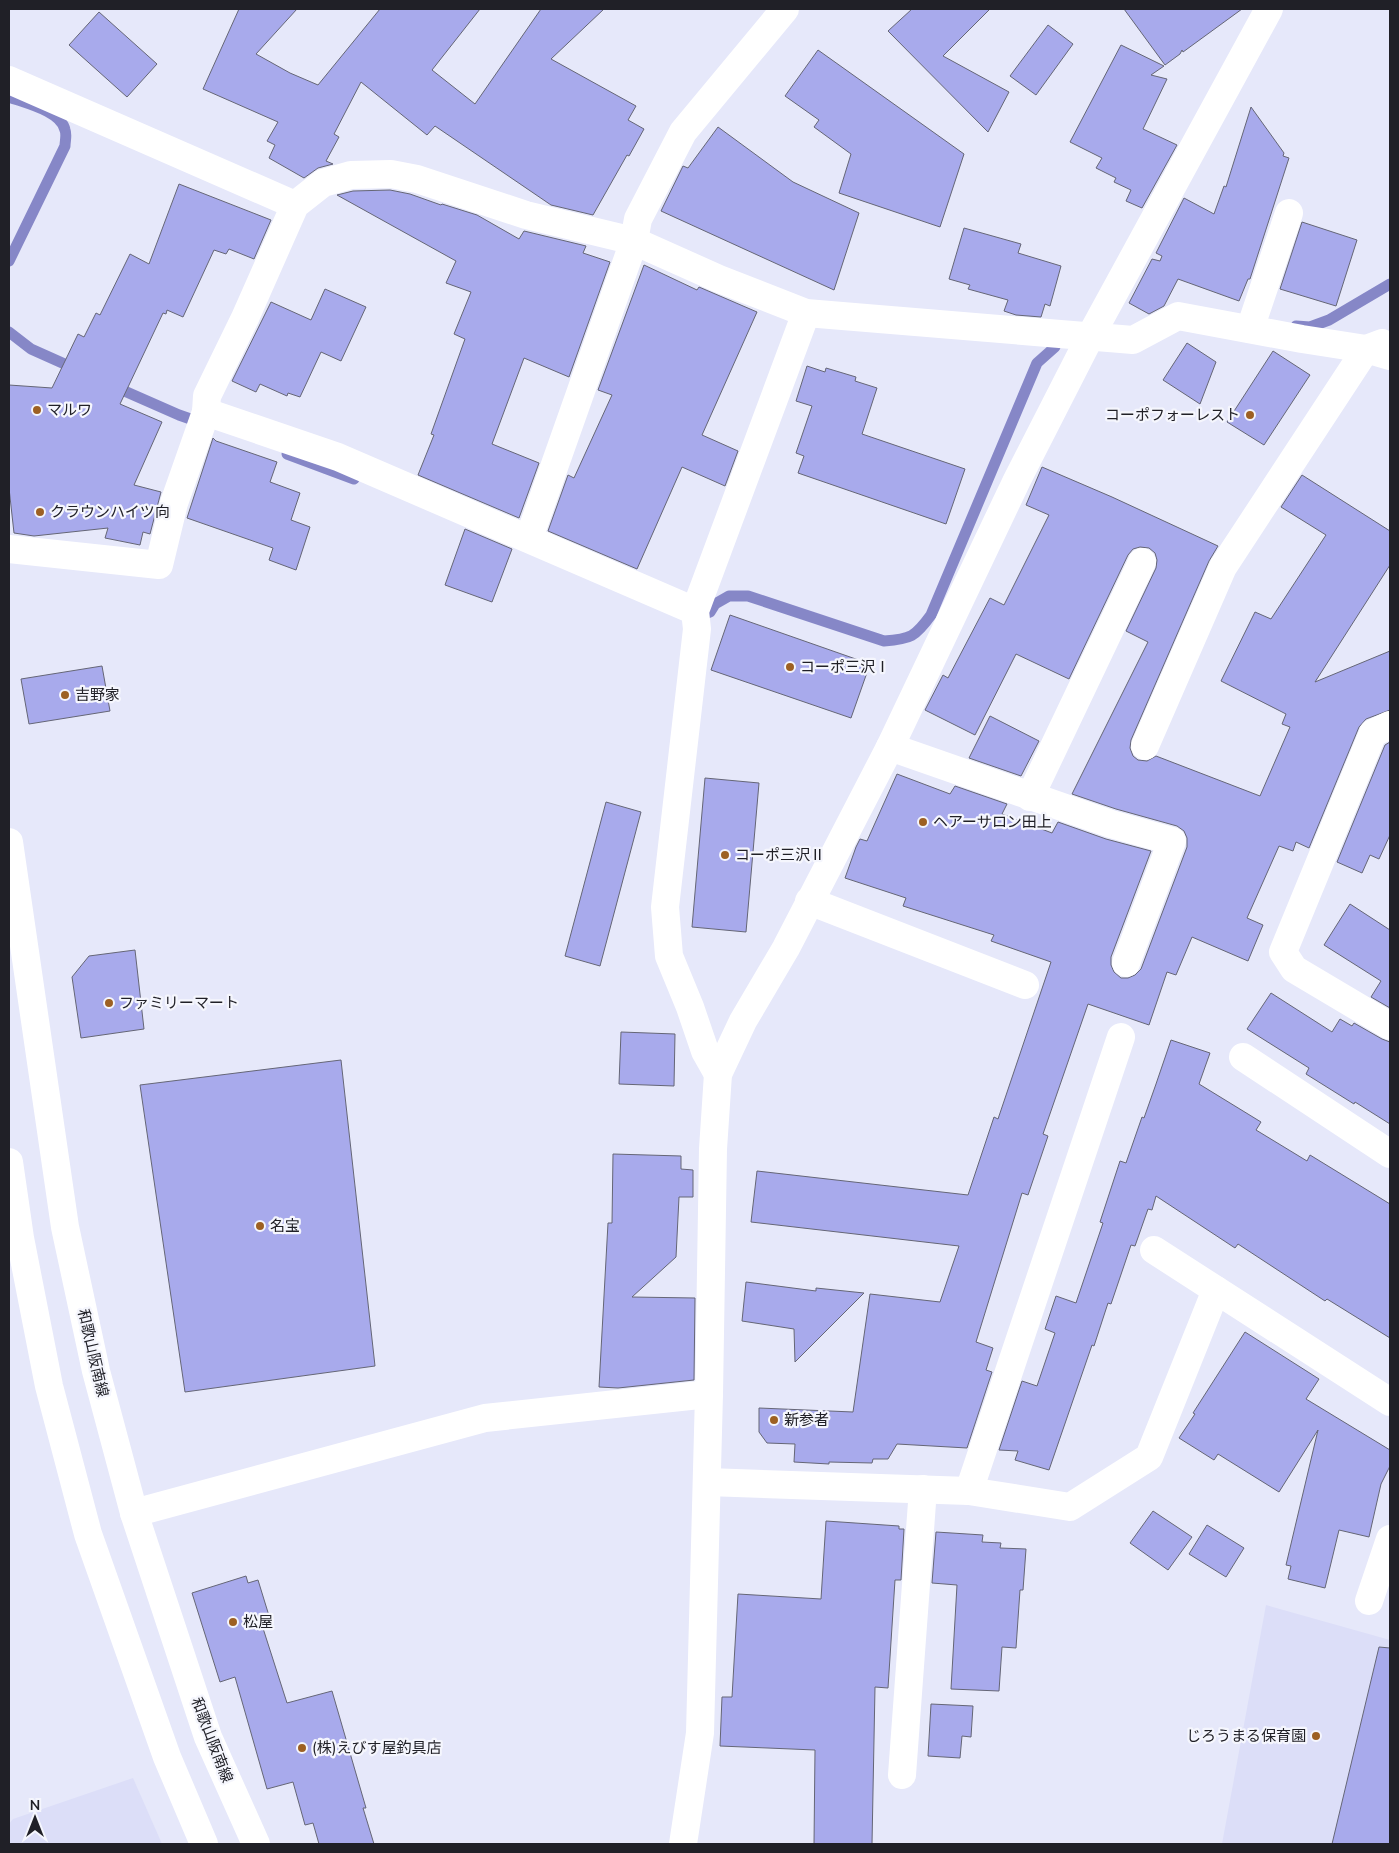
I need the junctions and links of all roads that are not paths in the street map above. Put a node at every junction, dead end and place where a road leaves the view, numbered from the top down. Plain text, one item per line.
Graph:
1 (1269, 9) edge
2 (777, 12) edge
3 (9, 80) edge
4 (295, 205) junction
5 (1289, 213) dead end
6 (634, 241) junction
7 (806, 312) junction
8 (1250, 329) junction
9 (1090, 337) junction
10 (1382, 348) edge
11 (203, 420) junction
12 (529, 538) junction
13 (9, 549) edge
14 (1142, 562) dead end
15 (696, 620) junction
16 (1390, 725) edge
17 (1145, 746) dead end
18 (890, 747) junction
19 (1030, 797) junction
20 (9, 842) edge
21 (809, 901) junction
22 (1126, 963) dead end
23 (1026, 985) dead end
24 (1390, 1026) edge
25 (1120, 1037) dead end
26 (1243, 1057) dead end
27 (718, 1074) junction
28 (1390, 1154) edge
29 (9, 1162) edge
30 (1154, 1250) dead end
31 (1216, 1290) junction
32 (709, 1394) junction
33 (1390, 1402) edge
34 (707, 1482) junction
35 (923, 1489) junction
36 (969, 1491) junction
37 (134, 1513) junction
38 (1390, 1539) edge
39 (1369, 1601) dead end
40 (902, 1775) dead end
41 (204, 1844) edge
42 (256, 1844) edge
43 (683, 1844) edge

1 - 9 street
2 - 6 street
3 - 4 street
4 - 6 street
4 - 11 street
5 - 8 street
6 - 7 street
6 - 12 street
7 - 9 street
7 - 15 street
8 - 9 street
8 - 10 street
9 - 18 street
10 - 17 street
11 - 12 street
11 - 13 street
12 - 15 street
14 - 19 street
15 - 27 street
16 - 24 street
18 - 19 street
18 - 21 street
19 - 22 street
20 - 37 street, 和歌山阪南線
21 - 23 street
21 - 27 street
25 - 36 street
26 - 28 street
27 - 32 street
29 - 41 street
30 - 31 street
31 - 33 street
31 - 36 street
32 - 34 street
32 - 37 street
34 - 35 street
34 - 43 street
35 - 36 street
35 - 40 street
37 - 42 street, 和歌山阪南線
38 - 39 street

